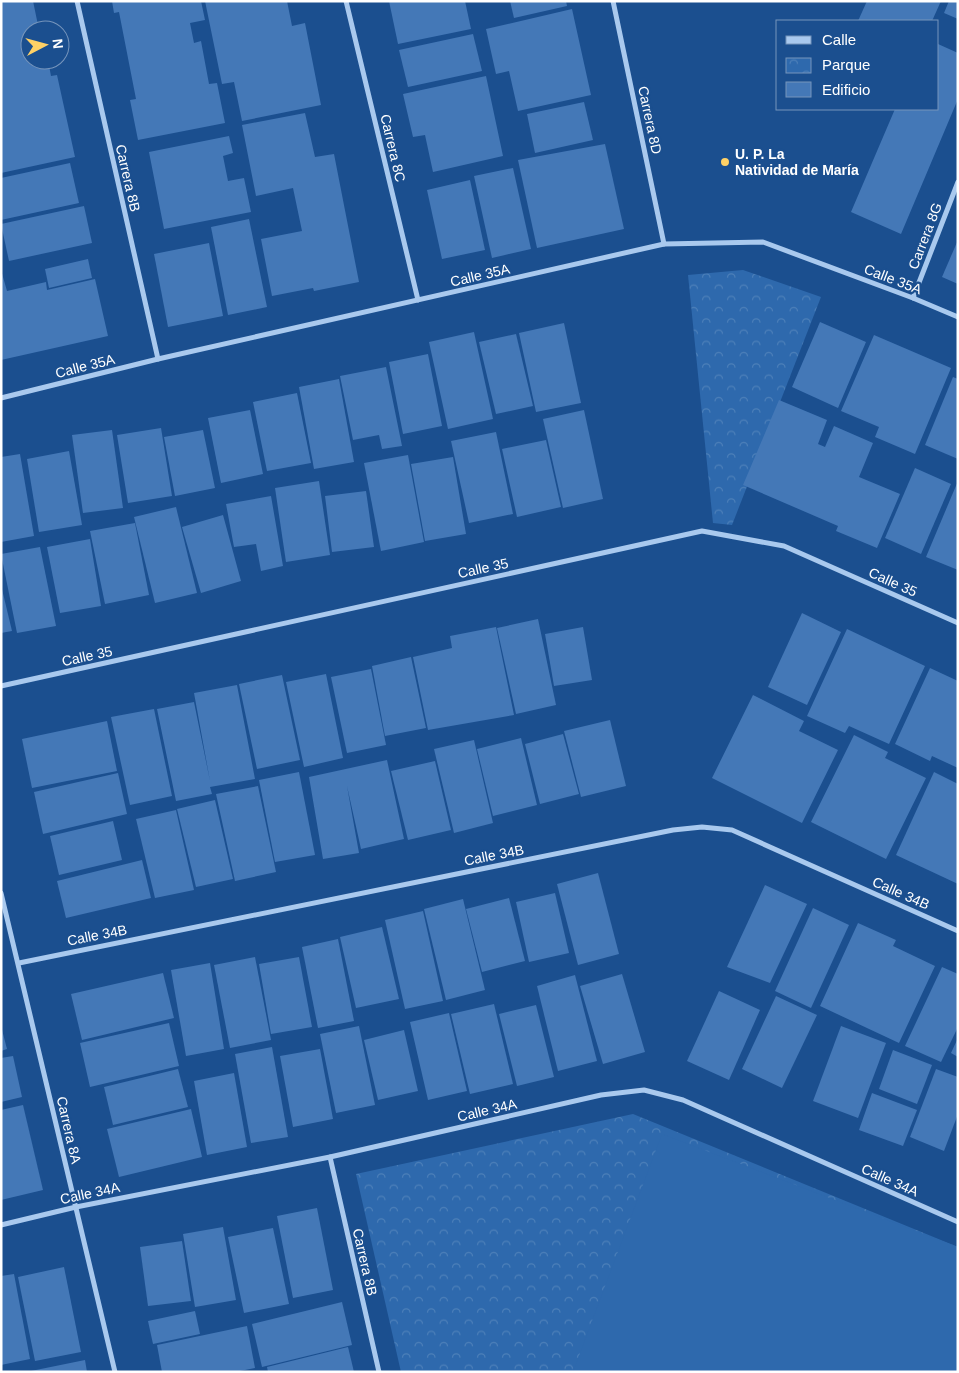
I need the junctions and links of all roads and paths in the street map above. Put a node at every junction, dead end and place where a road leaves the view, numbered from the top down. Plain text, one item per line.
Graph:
1 (77, 1) edge
2 (346, 1) edge
3 (613, 1) edge
4 (958, 182) edge
5 (664, 244) junction
6 (913, 298) junction
7 (418, 300) junction
8 (958, 317) edge
9 (158, 359) junction
10 (1, 398) edge
11 (958, 624) edge
12 (1, 686) edge
13 (1, 893) edge
14 (958, 931) edge
15 (18, 963) junction
16 (330, 1156) junction
17 (76, 1207) junction
18 (958, 1222) edge
19 (1, 1224) edge
20 (116, 1372) edge
21 (379, 1372) edge

1 - 9 street, Carrera 8B
2 - 7 street, Carrera 8C
3 - 5 street, Carrera 8D
4 - 6 street, Carrera 8G
5 - 6 street, Calle 35A
5 - 7 street, Calle 35A
6 - 8 street, Calle 35A
7 - 9 street, Calle 35A
9 - 10 street, Calle 35A
11 - 12 street, Calle 35
13 - 15 street, Carrera 8A
14 - 15 street, Calle 34B
15 - 17 street, Carrera 8A
16 - 17 street, Calle 34A
16 - 18 street, Calle 34A
16 - 21 street, Carrera 8B
17 - 19 street, Calle 34A
17 - 20 street, Carrera 8A

